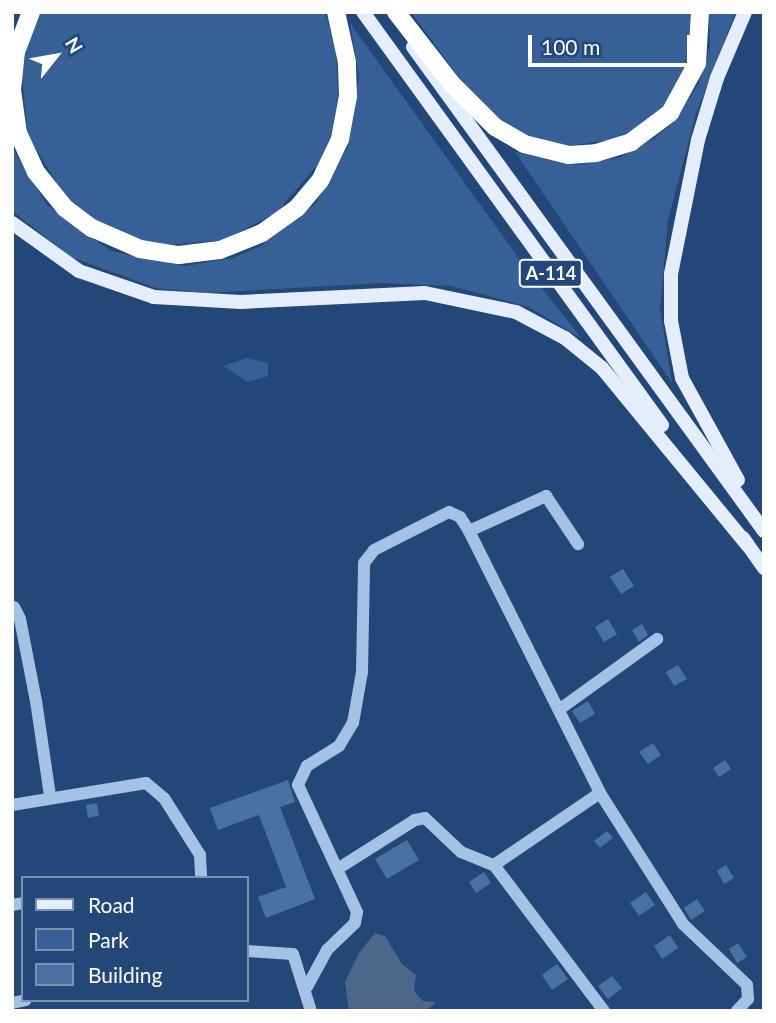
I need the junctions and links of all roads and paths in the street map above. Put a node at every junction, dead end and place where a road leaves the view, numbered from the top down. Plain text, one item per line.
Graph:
1 (31, 12) edge
2 (336, 12) edge
3 (363, 12) edge
4 (388, 12) edge
5 (396, 12) edge
6 (700, 12) edge
7 (745, 12) edge
8 (12, 223) edge
9 (764, 519) edge
10 (469, 531) junction
11 (764, 531) edge
12 (578, 544) dead end
13 (748, 546) junction
14 (764, 568) edge
15 (14, 607) edge
16 (657, 639) dead end
17 (560, 709) junction
18 (600, 793) junction
19 (50, 796) junction
20 (12, 805) edge
21 (494, 865) junction
22 (339, 868) junction
23 (198, 876) edge
24 (248, 951) edge
25 (307, 986) junction
26 (312, 1011) edge
27 (604, 1011) edge
28 (737, 1011) edge

1 - 2 highway
3 - 13 main road, А-114
4 - 11 main road, А-114
5 - 6 highway
7 - 9 main road
8 - 13 main road
10 - 12 lane
10 - 17 lane
10 - 22 lane
13 - 14 main road, А-114
15 - 19 lane
16 - 17 lane
17 - 18 lane
18 - 21 lane
18 - 28 lane
19 - 20 lane
19 - 23 lane
21 - 22 lane
21 - 27 lane
22 - 25 lane
24 - 25 lane
25 - 26 lane

